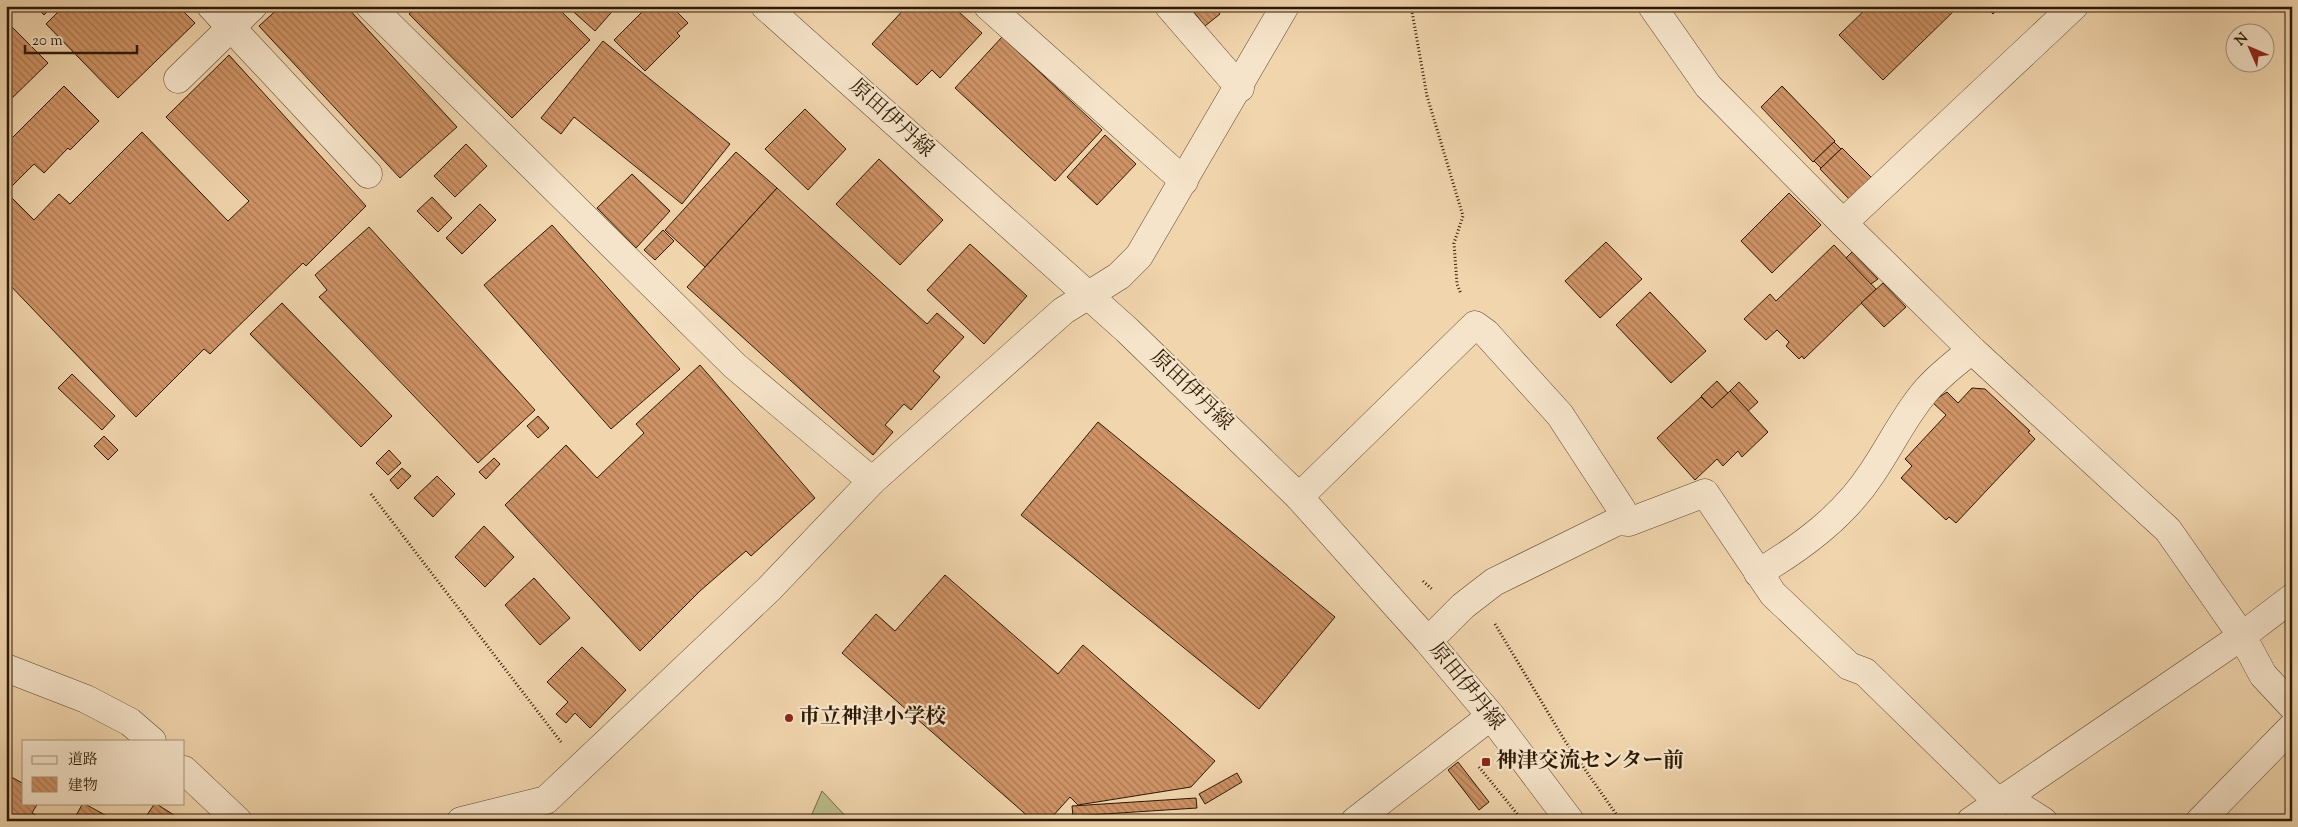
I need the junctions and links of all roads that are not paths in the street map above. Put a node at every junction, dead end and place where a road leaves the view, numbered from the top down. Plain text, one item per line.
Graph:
1 (211, 6) edge
2 (253, 6) edge
3 (370, 6) edge
4 (764, 6) edge
5 (988, 6) edge
6 (1168, 6) edge
7 (1286, 6) edge
8 (1652, 6) edge
9 (2074, 6) edge
10 (230, 27) junction
11 (178, 79) dead end
12 (1240, 88) junction
13 (368, 174) dead end
14 (1184, 181) junction
15 (1843, 223) junction
16 (1088, 296) junction
17 (1972, 350) junction
18 (872, 481) junction
19 (1299, 497) junction
20 (1618, 521) junction
21 (1758, 572) junction
22 (2292, 598) edge
23 (2242, 636) junction
24 (1428, 640) junction
25 (6, 668) edge
26 (2292, 706) edge
27 (1491, 716) junction
28 (2292, 727) edge
29 (151, 740) edge
30 (185, 771) edge
31 (2001, 799) junction
32 (238, 821) edge
33 (461, 821) edge
34 (1355, 821) edge
35 (1570, 821) edge
36 (1971, 821) edge
37 (2043, 821) edge
38 (2200, 821) edge

1 - 10 street
2 - 10 street
3 - 18 street
4 - 16 street, 原田伊丹線
5 - 14 street
6 - 12 street
7 - 12 street
8 - 15 street
9 - 15 street
10 - 11 street
10 - 13 street
12 - 14 street
14 - 16 street
15 - 17 street
16 - 18 street
16 - 19 street, 原田伊丹線
17 - 21 street
17 - 23 street
18 - 33 street
19 - 20 street
19 - 24 street, 原田伊丹線
20 - 21 street
20 - 24 street
21 - 31 street
22 - 23 street
23 - 26 street
23 - 31 street
24 - 27 street, 原田伊丹線
25 - 29 street
27 - 34 street
27 - 35 street, 原田伊丹線
28 - 38 street
30 - 32 street
31 - 36 street
31 - 37 street

